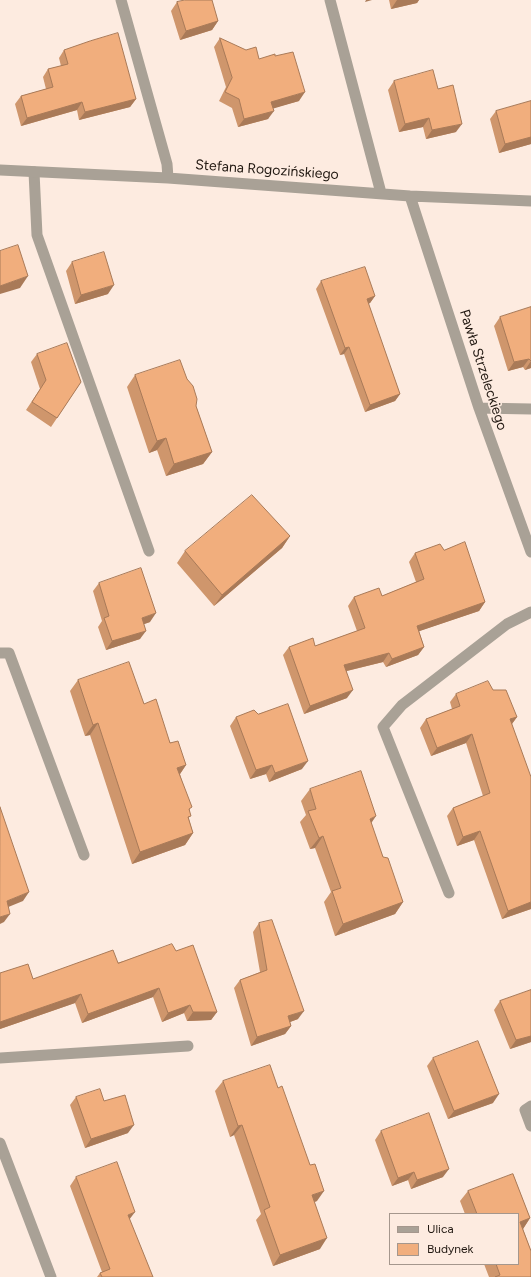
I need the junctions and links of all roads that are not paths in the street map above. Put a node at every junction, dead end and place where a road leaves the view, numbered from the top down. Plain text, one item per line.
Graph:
1 (121, 0) edge
2 (330, 0) edge
3 (0, 170) edge
4 (34, 172) junction
5 (168, 178) junction
6 (381, 193) junction
7 (410, 196) junction
8 (531, 201) edge
9 (479, 408) junction
10 (531, 409) edge
11 (149, 551) dead end
12 (531, 552) edge
13 (531, 612) edge
14 (0, 653) edge
15 (84, 855) dead end
16 (448, 893) dead end
17 (188, 1046) dead end
18 (0, 1058) edge
19 (531, 1106) edge
20 (531, 1126) edge
21 (0, 1143) edge
22 (51, 1277) edge

1 - 5 street
2 - 6 street
3 - 4 street, Stefana Rogozińskiego
4 - 5 street, Stefana Rogozińskiego
4 - 11 street
5 - 6 street, Stefana Rogozińskiego
6 - 7 street, Stefana Rogozińskiego
7 - 8 street, Stefana Rogozińskiego
7 - 9 street, Pawła Strzeleckiego
9 - 10 street
9 - 12 street, Pawła Strzeleckiego
13 - 16 street
14 - 15 street
17 - 18 street
19 - 20 street
21 - 22 street

